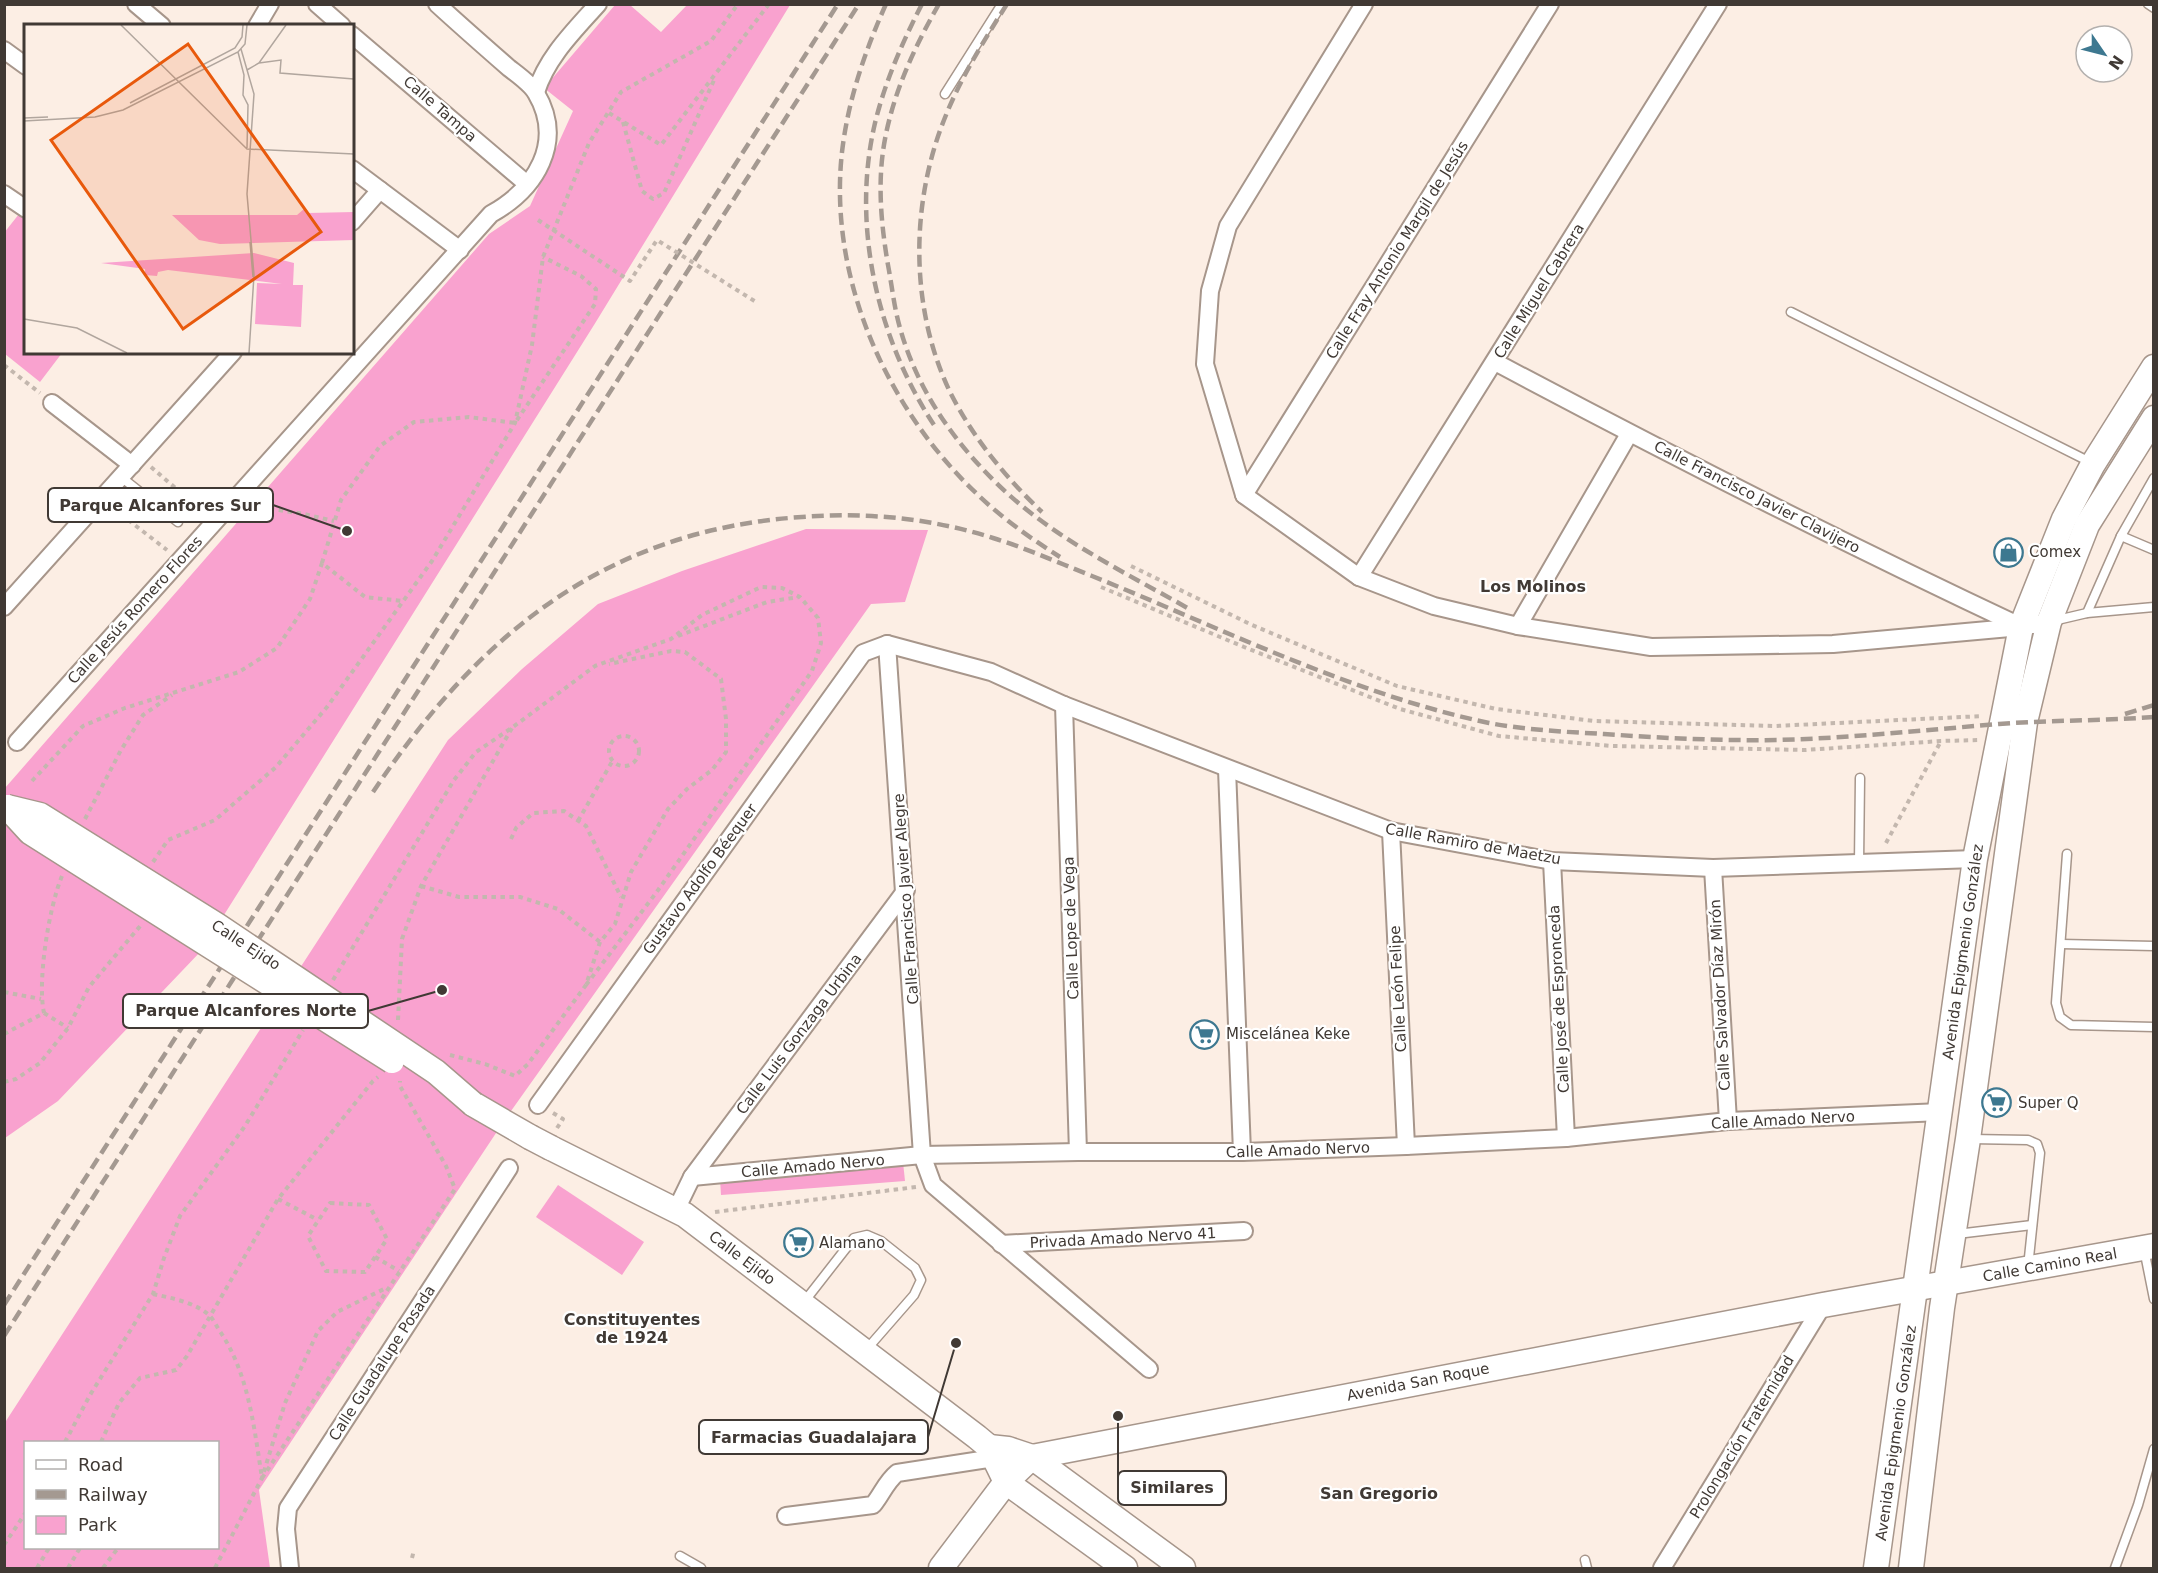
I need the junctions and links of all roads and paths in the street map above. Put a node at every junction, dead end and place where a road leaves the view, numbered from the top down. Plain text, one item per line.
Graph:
1 (136, 4) edge
2 (270, 4) edge
3 (317, 4) edge
4 (437, 4) edge
5 (598, 4) edge
6 (738, 4) edge
7 (769, 4) edge
8 (1002, 4) edge
9 (1364, 4) edge
10 (1550, 4) edge
11 (1718, 4) edge
12 (2148, 4) edge
13 (2154, 8) edge
14 (160, 24) edge
15 (258, 24) edge
16 (340, 24) edge
17 (354, 36) edge
18 (4, 50) edge
19 (24, 65) edge
20 (716, 74) junction
21 (536, 92) junction
22 (945, 94) dead end
23 (609, 113) junction
24 (623, 121) junction
25 (354, 170) edge
26 (527, 184) junction
27 (380, 190) junction
28 (4, 194) edge
29 (24, 208) edge
30 (354, 220) edge
31 (538, 220) dead end
32 (460, 250) junction
33 (543, 257) junction
34 (756, 302) dead end
35 (1791, 312) dead end
36 (224, 355) edge
37 (1496, 362) junction
38 (4, 365) edge
39 (2154, 367) edge
40 (52, 403) joint
41 (2154, 418) edge
42 (514, 423) junction
43 (1629, 434) junction
44 (2093, 464) junction
45 (130, 466) junction
46 (2154, 478) edge
47 (1244, 495) junction
48 (101, 498) junction
49 (230, 503) junction
50 (214, 521) junction
51 (334, 521) junction
52 (178, 522) dead end
53 (2121, 536) junction
54 (2154, 550) edge
55 (179, 560) junction
56 (322, 563) junction
57 (1131, 566) dead end
58 (1359, 577) junction
59 (1101, 587) dead end
60 (800, 597) junction
61 (402, 601) junction
62 (4, 607) edge
63 (2154, 607) edge
64 (2087, 613) junction
65 (2049, 622) junction
66 (1518, 626) junction
67 (2021, 627) junction
68 (674, 637) junction
69 (887, 644) junction
70 (595, 666) junction
71 (1064, 705) junction
72 (2002, 715) junction
73 (513, 727) junction
74 (1998, 740) junction
75 (1941, 741) junction
76 (17, 742) dead end
77 (613, 760) junction
78 (1227, 769) junction
79 (1860, 778) dead end
80 (32, 781) dead end
81 (6, 807) edge
82 (578, 821) junction
83 (1391, 831) junction
84 (511, 839) dead end
85 (2067, 854) dead end
86 (1975, 859) junction
87 (1552, 861) junction
88 (1867, 863) junction
89 (1713, 868) junction
90 (151, 872) dead end
91 (421, 886) junction
92 (906, 890) junction
93 (622, 898) junction
94 (142, 915) dead end
95 (600, 942) junction
96 (2061, 944) junction
97 (2154, 946) edge
98 (331, 984) dead end
99 (586, 985) junction
100 (4, 992) edge
101 (41, 999) dead end
102 (44, 1013) dead end
103 (306, 1024) dead end
104 (2154, 1027) edge
105 (68, 1028) junction
106 (399, 1031) dead end
107 (443, 1056) dead end
108 (383, 1074) dead end
109 (401, 1074) dead end
110 (4, 1082) edge
111 (538, 1105) dead end
112 (1941, 1113) junction
113 (1728, 1121) junction
114 (1566, 1138) junction
115 (1968, 1139) junction
116 (1406, 1146) junction
117 (1078, 1152) junction
118 (1242, 1152) junction
119 (922, 1155) junction
120 (509, 1168) dead end
121 (692, 1177) junction
122 (933, 1185) junction
123 (278, 1198) junction
124 (680, 1213) junction
125 (318, 1220) junction
126 (2032, 1225) junction
127 (1244, 1231) dead end
128 (1953, 1234) junction
129 (1001, 1244) junction
130 (2149, 1247) edge
131 (375, 1257) junction
132 (2028, 1269) junction
133 (399, 1271) junction
134 (1947, 1283) junction
135 (388, 1287) junction
136 (1916, 1289) junction
137 (153, 1294) junction
138 (2154, 1299) edge
139 (802, 1304) junction
140 (1823, 1305) junction
141 (210, 1316) junction
142 (864, 1353) junction
143 (1149, 1369) dead end
144 (66, 1441) edge
145 (102, 1441) edge
146 (2154, 1449) edge
147 (992, 1452) junction
148 (1032, 1457) junction
149 (262, 1478) junction
150 (1006, 1482) junction
151 (24, 1515) edge
152 (786, 1516) dead end
153 (4, 1545) edge
154 (48, 1549) edge
155 (79, 1549) edge
156 (117, 1549) edge
157 (414, 1550) dead end
158 (680, 1556) dead end
159 (411, 1558) dead end
160 (37, 1569) edge
161 (68, 1569) edge
162 (103, 1569) edge
163 (215, 1569) edge
164 (290, 1569) edge
165 (700, 1569) edge
166 (941, 1569) edge
167 (1125, 1569) edge
168 (1183, 1569) edge
169 (1662, 1569) edge
170 (1876, 1569) edge
171 (1911, 1569) edge
172 (2115, 1569) edge

1 - 14 street
2 - 15 street
3 - 16 street
4 - 21 street
5 - 21 street
6 - 23 path
7 - 20 path
8 - 22 lane
9 - 47 street
10 - 47 street, Calle Fray Antonio Margil de Jesús
11 - 37 street, Calle Miguel Cabrera
12 - 13 lane
17 - 26 street, Calle Tampa
18 - 19 street
20 - 24 path
20 - 24 path
21 - 26 street, Calle Jesús Romero Flores
23 - 24 path
23 - 33 path
25 - 27 street
26 - 32 street, Calle Jesús Romero Flores
27 - 30 street
27 - 32 street
28 - 29 street
31 - 34 path, bridge
32 - 49 street, Calle Jesús Romero Flores
33 - 42 path
33 - 42 path
35 - 44 lane
36 - 45 street
37 - 43 street, Calle Francisco Javier Clavijero
37 - 58 street, Calle Miguel Cabrera
38 - 40 path
39 - 44 street, Avenida Epigmenio González
40 - 45 street
41 - 65 street, Avenida Epigmenio González
42 - 51 path
42 - 61 path
43 - 66 street
43 - 67 street, Calle Francisco Javier Clavijero
44 - 67 street, Avenida Epigmenio González
45 - 48 street
45 - 50 path
45 - 52 lane
46 - 53 lane
47 - 58 street
48 - 55 path
48 - 62 street
49 - 50 street, Calle Jesús Romero Flores
49 - 51 path
50 - 55 street, Calle Jesús Romero Flores
51 - 56 path
53 - 54 lane
53 - 64 lane
55 - 76 street, Calle Jesús Romero Flores
56 - 61 path
56 - 80 path
57 - 72 path
58 - 66 street
59 - 75 path
60 - 68 path
60 - 68 path
60 - 99 path
61 - 90 path
63 - 64 lane
64 - 65 lane
65 - 67 street
65 - 115 street, Avenida Epigmenio González
66 - 67 street
67 - 72 street, Avenida Epigmenio González
68 - 70 path
69 - 71 street, Calle Ramiro de Maetzu
69 - 92 street, Calle Francisco Javier Alegre
69 - 111 street, Gustavo Adolfo Béequer
70 - 73 path
70 - 93 path
71 - 78 street, Calle Ramiro de Maetzu
71 - 117 street, Calle Lope de Vega
72 - 74 street, Avenida Epigmenio González
73 - 91 path
73 - 98 path
74 - 75 path
74 - 86 street, Avenida Epigmenio González
75 - 88 path
77 - 77 path
77 - 82 path
78 - 83 street, Calle Ramiro de Maetzu
78 - 118 street
79 - 88 lane
81 - 124 street, Calle Ejido, bridge
82 - 84 path
82 - 93 path
83 - 87 street, Calle Ramiro de Maetzu
83 - 116 street, Calle León Felipe
85 - 96 lane
86 - 88 street, Calle Ramiro de Maetzu
86 - 112 street, Avenida Epigmenio González
87 - 89 street, Calle Ramiro de Maetzu
87 - 114 street, Calle José de Espronceda
88 - 89 street, Calle Ramiro de Maetzu
89 - 113 street, Calle Salvador Díaz Mirón
91 - 95 path
91 - 106 path
92 - 119 street, Calle Francisco Javier Alegre
92 - 121 street, Calle Luis Gonzaga Urbina
93 - 95 path
94 - 105 path
95 - 99 path
96 - 97 lane
96 - 104 lane
99 - 107 path
100 - 101 path
102 - 105 path
103 - 137 path
105 - 110 path
108 - 123 path
109 - 133 path
112 - 113 street, Calle Amado Nervo
112 - 136 street, Avenida Epigmenio González
113 - 114 street, Calle Amado Nervo
114 - 116 street, Calle Amado Nervo
115 - 126 lane
115 - 128 street, Avenida Epigmenio González
116 - 118 street, Calle Amado Nervo
117 - 118 street, Calle Amado Nervo
117 - 119 street, Calle Amado Nervo
119 - 121 street, Calle Amado Nervo
119 - 122 street, Privada Amado Nervo 41
120 - 164 street, Calle Guadalupe Posada
121 - 124 street
122 - 124 path
122 - 129 street, Privada Amado Nervo 41
123 - 125 path
123 - 141 path
124 - 139 street, Calle Ejido
125 - 131 path
125 - 131 path
126 - 128 lane
126 - 132 lane
127 - 129 street, Privada Amado Nervo 41
128 - 134 street, Avenida Epigmenio González
129 - 143 street, Privada Amado Nervo 41
130 - 132 street, Calle Camino Real
130 - 138 lane
131 - 133 path
132 - 134 street, Calle Camino Real
133 - 135 path
134 - 136 street, Avenida San Roque
134 - 171 street, Avenida Epigmenio González
135 - 149 path
135 - 149 path
136 - 140 street, Avenida San Roque
136 - 170 street, Avenida Epigmenio González
137 - 141 path
137 - 144 path
139 - 142 street, Calle Ejido
139 - 142 lane
140 - 148 street, Avenida San Roque
140 - 169 street, Prolongación Fraternidad
141 - 145 path
141 - 149 path
142 - 147 street, Calle Ejido
146 - 172 lane
147 - 148 street, Calle Ejido
147 - 150 street, Calle Ejido
147 - 152 street
148 - 150 street
148 - 168 street, Calle Ejido
149 - 163 path
150 - 166 street
150 - 167 street, Calle Ejido
151 - 153 path
154 - 160 path
155 - 161 path
156 - 162 path
157 - 159 path
158 - 165 lane

